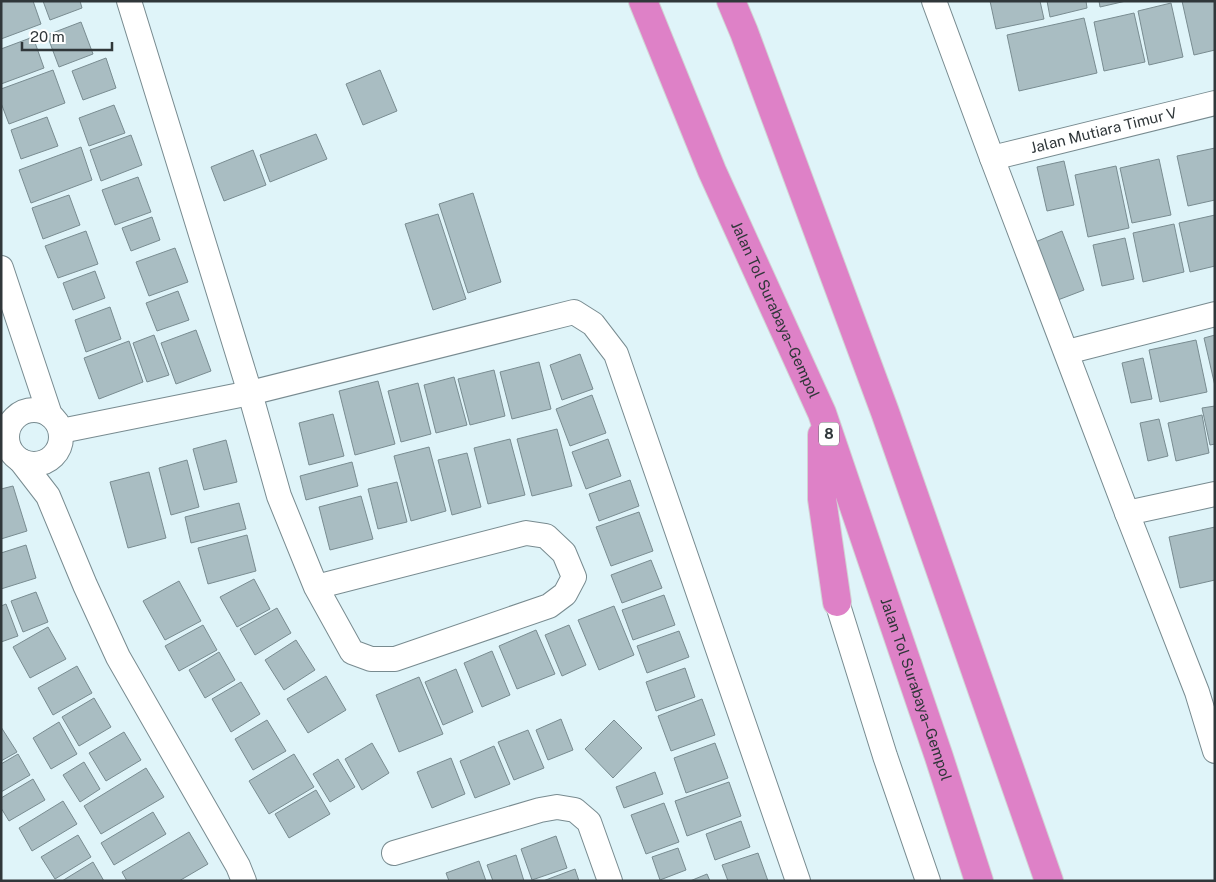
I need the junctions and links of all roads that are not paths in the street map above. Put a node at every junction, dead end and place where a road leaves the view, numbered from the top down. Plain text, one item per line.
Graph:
1 (129, 1) edge
2 (643, 1) edge
3 (731, 1) edge
4 (934, 1) edge
5 (1215, 103) edge
6 (992, 158) junction
7 (1, 268) edge
8 (1215, 314) edge
9 (1066, 352) junction
10 (250, 393) junction
11 (822, 413) junction
12 (56, 432) junction
13 (8, 438) edge
14 (1215, 494) edge
15 (48, 496) junction
16 (1127, 513) junction
17 (316, 588) junction
18 (837, 602) joint
19 (1206, 690) edge
20 (1215, 751) edge
21 (394, 853) dead end
22 (244, 881) edge
23 (610, 881) edge
24 (798, 881) edge
25 (928, 881) edge
26 (979, 881) edge
27 (1049, 881) edge

1 - 10 street
2 - 11 highway, Jalan Tol Surabaya–Gempol / 8
3 - 27 highway
4 - 6 street
5 - 6 street, Jalan Mutiara Timur V
6 - 9 street
7 - 12 street
8 - 9 street
9 - 16 street
10 - 12 street
10 - 17 street
10 - 24 street
11 - 18 highway
11 - 26 highway, Jalan Tol Surabaya–Gempol / 8
12 - 13 street
12 - 13 street
12 - 15 street
13 - 15 street
14 - 16 street
15 - 22 street
16 - 19 street
17 - 17 street
18 - 25 street
19 - 20 street
21 - 23 street

